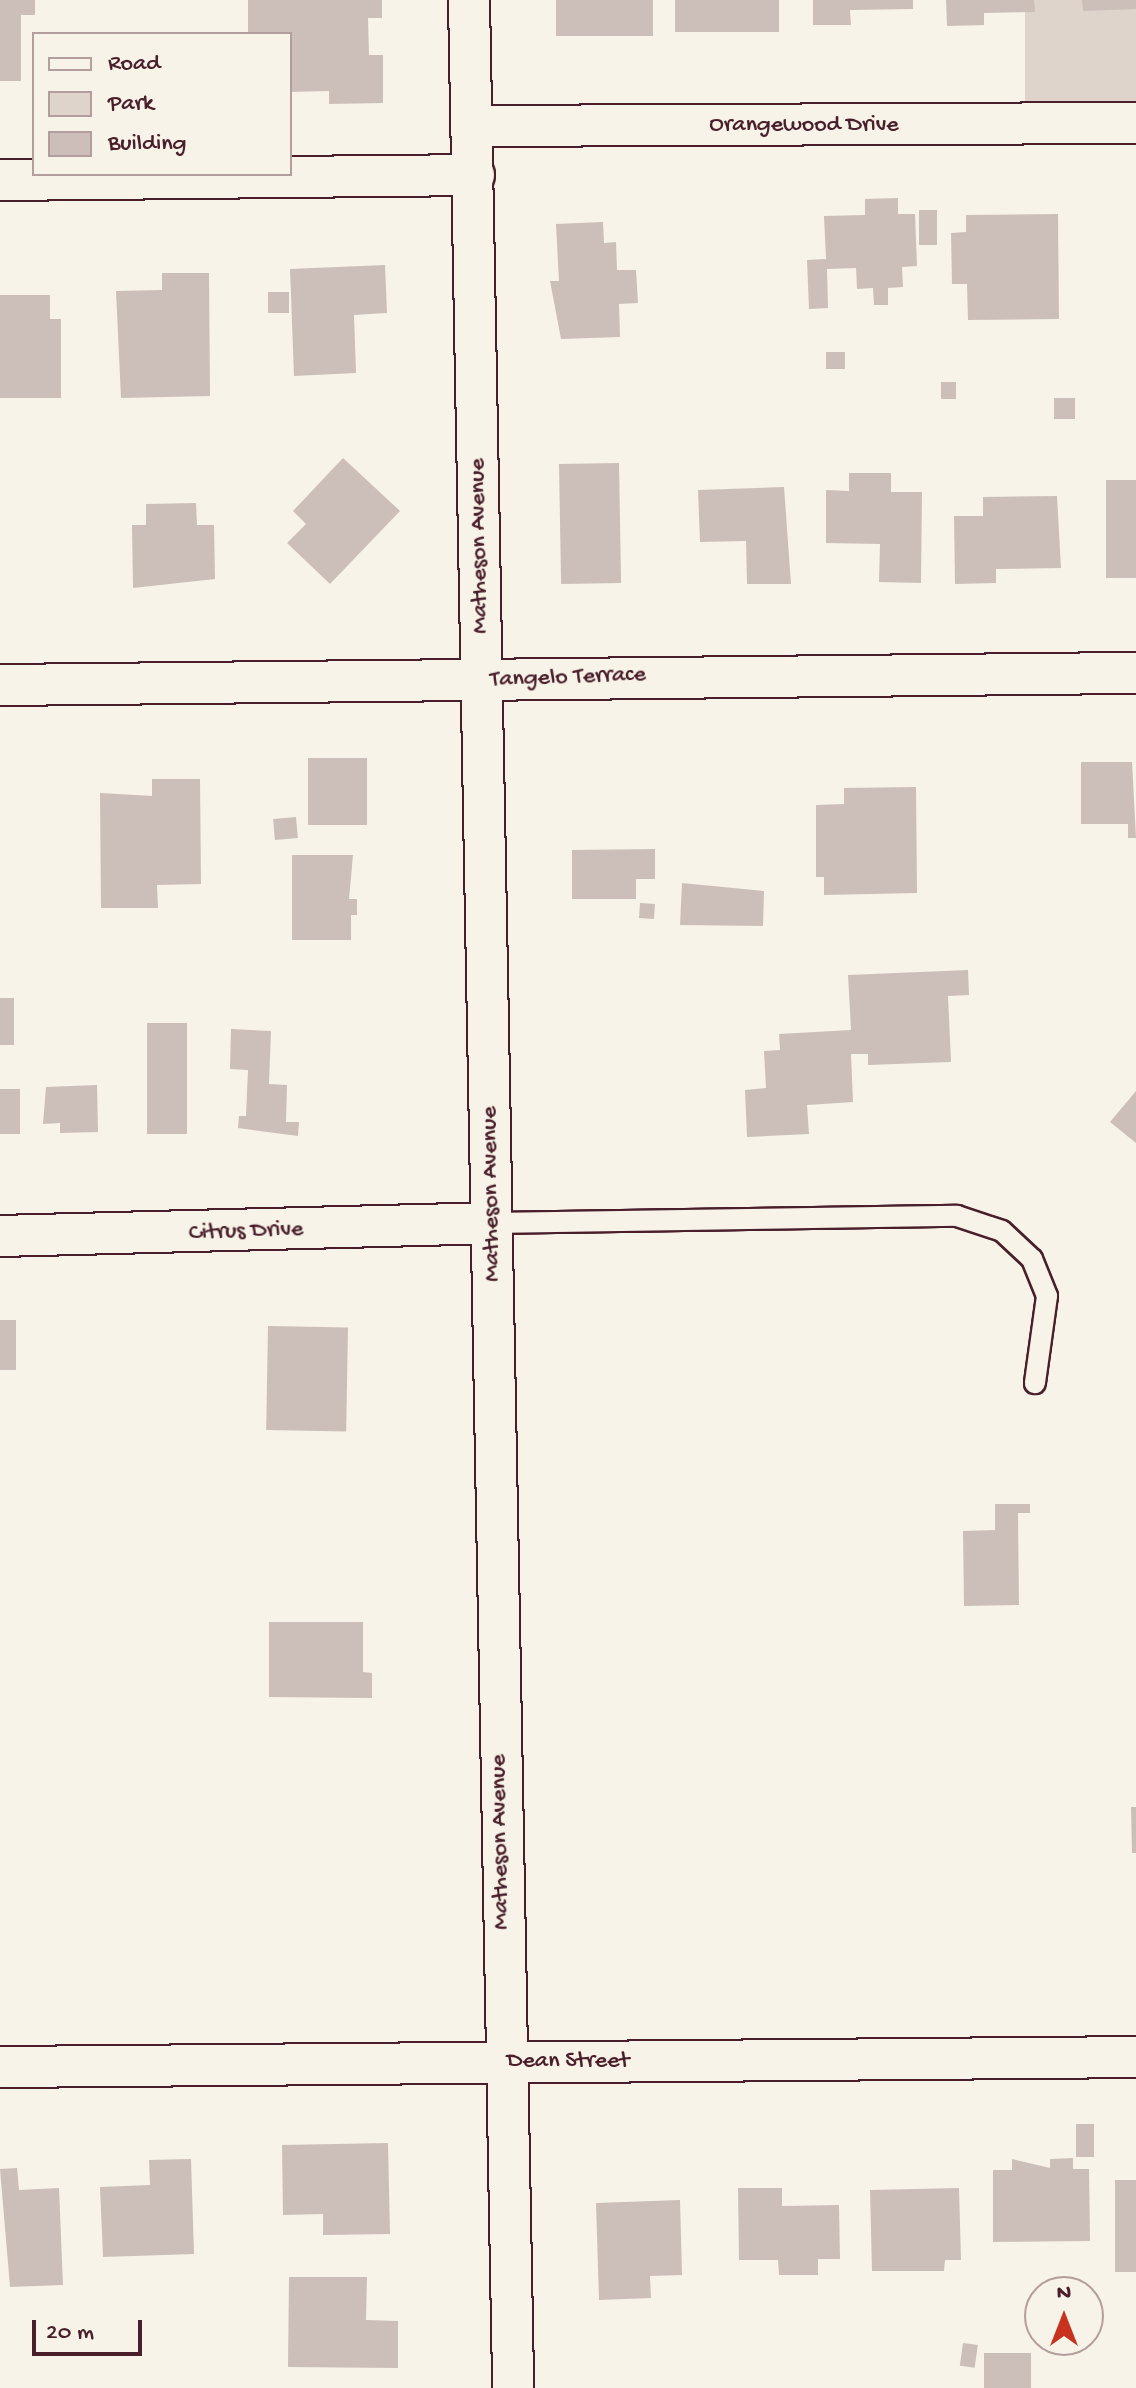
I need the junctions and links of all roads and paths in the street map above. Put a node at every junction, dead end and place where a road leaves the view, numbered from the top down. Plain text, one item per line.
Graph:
1 (469, 0) edge
2 (1136, 123) edge
3 (473, 126) junction
4 (474, 175) junction
5 (0, 180) edge
6 (1136, 673) edge
7 (483, 681) junction
8 (0, 685) edge
9 (492, 1223) junction
10 (0, 1236) edge
11 (1035, 1383) dead end
12 (1136, 2057) edge
13 (503, 2063) junction
14 (0, 2067) edge
15 (513, 2388) edge

1 - 3 street, Matheson Avenue
2 - 3 street, Orangewood Drive
3 - 4 street, Matheson Avenue
4 - 5 street
4 - 7 street, Matheson Avenue
6 - 7 street, Tangelo Terrace
7 - 8 street, Tangelo Terrace
7 - 9 street, Matheson Avenue
9 - 10 street, Citrus Drive
9 - 11 lane
9 - 13 street, Matheson Avenue
12 - 13 street, Dean Street
13 - 14 street, Dean Street
13 - 15 street, Matheson Avenue

